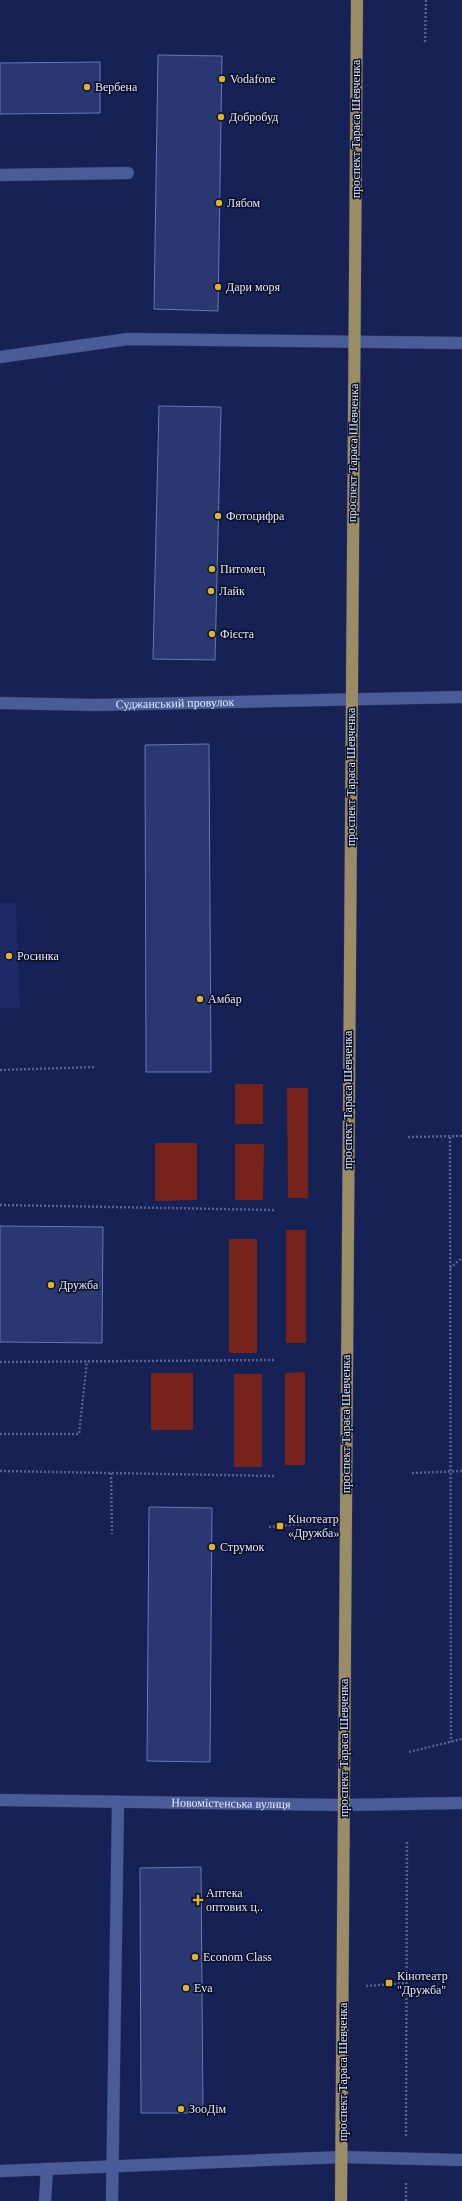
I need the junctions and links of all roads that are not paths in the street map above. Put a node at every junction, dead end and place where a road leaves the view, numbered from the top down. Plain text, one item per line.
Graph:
1 (357, 0) edge
2 (128, 173) dead end
3 (0, 175) edge
4 (354, 342) junction
5 (462, 343) edge
6 (0, 357) edge
7 (462, 697) edge
8 (351, 699) junction
9 (0, 703) edge
10 (0, 1800) edge
11 (118, 1803) junction
12 (462, 1803) edge
13 (343, 1805) junction
14 (342, 2157) junction
15 (462, 2160) edge
16 (112, 2167) junction
17 (47, 2169) junction
18 (0, 2171) edge
19 (45, 2201) edge
20 (112, 2201) edge
21 (342, 2201) edge

1 - 4 main road, проспект Тараса Шевченка
2 - 3 street
4 - 5 street
4 - 6 street
4 - 8 main road, проспект Тараса Шевченка
7 - 8 street, Суджанський провулок
8 - 9 street, Суджанський провулок
8 - 13 main road, проспект Тараса Шевченка
10 - 11 street, Новомістенська вулиця
11 - 13 street, Новомістенська вулиця
11 - 16 street
12 - 13 street, Новомістенська вулиця
13 - 14 main road, проспект Тараса Шевченка
14 - 15 street
14 - 16 street
14 - 21 main road, проспект Тараса Шевченка
16 - 17 street
16 - 20 street
17 - 18 street
17 - 19 street

